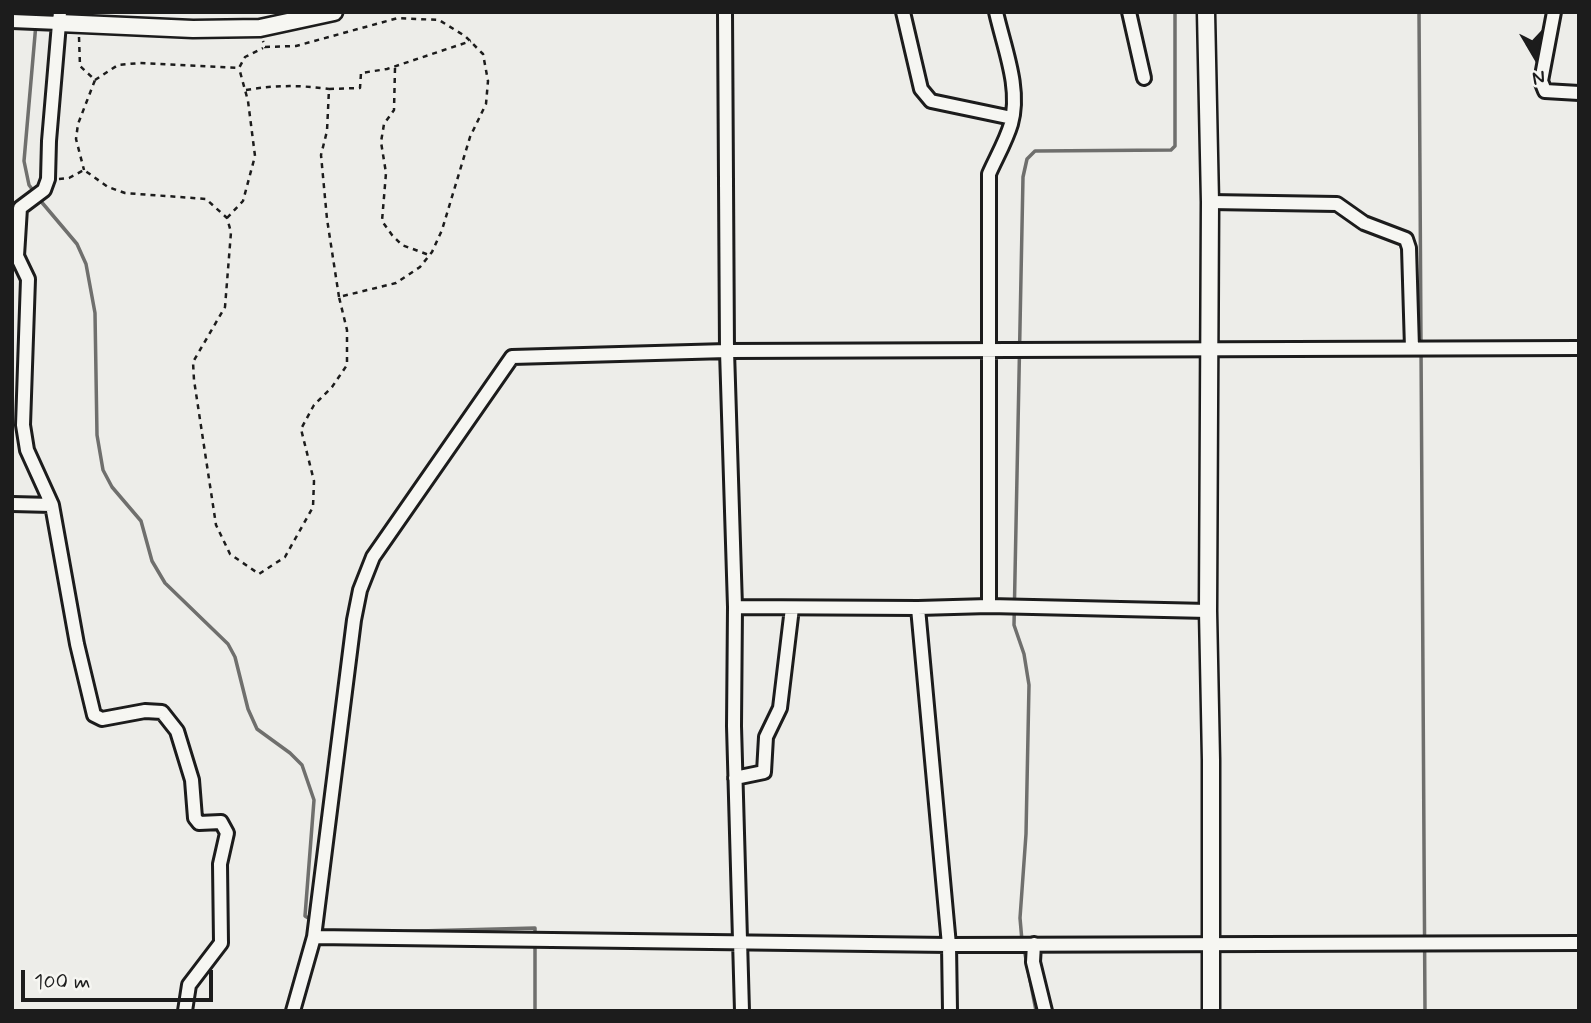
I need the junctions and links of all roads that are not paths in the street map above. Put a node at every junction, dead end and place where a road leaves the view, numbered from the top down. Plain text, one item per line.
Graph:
1 (334, 12) edge
2 (725, 12) edge
3 (903, 12) edge
4 (996, 12) edge
5 (1129, 12) edge
6 (1206, 12) edge
7 (1553, 12) edge
8 (60, 18) edge
9 (12, 21) edge
10 (1144, 78) dead end
11 (1579, 93) edge
12 (1012, 118) junction
13 (1210, 202) junction
14 (1412, 348) junction
15 (1579, 348) edge
16 (1210, 349) junction
17 (991, 350) junction
18 (727, 351) junction
19 (12, 504) edge
20 (52, 506) junction
21 (989, 606) junction
22 (735, 607) junction
23 (792, 608) junction
24 (918, 608) junction
25 (1208, 611) junction
26 (735, 778) junction
27 (314, 937) junction
28 (740, 943) junction
29 (1579, 943) edge
30 (1034, 944) junction
31 (1210, 944) junction
32 (949, 945) junction
33 (185, 1011) edge
34 (293, 1011) edge
35 (742, 1011) edge
36 (950, 1011) edge
37 (1045, 1011) edge
38 (1210, 1011) edge

1 - 8 street
2 - 18 street
3 - 12 street
4 - 12 street
5 - 10 street
6 - 13 street
7 - 11 street
8 - 9 street
8 - 20 street
12 - 17 street
13 - 14 street
13 - 16 street
14 - 15 street
14 - 16 street
16 - 17 street
16 - 25 street
17 - 18 street
17 - 21 street
18 - 22 street
18 - 27 street
19 - 20 street
20 - 33 street
21 - 24 street
21 - 25 street
22 - 23 street
22 - 26 street
23 - 24 street
23 - 26 street
24 - 32 street
25 - 31 street
26 - 28 street
27 - 28 street
27 - 34 street
28 - 32 street
28 - 35 street
29 - 31 street
30 - 31 street
30 - 32 street
30 - 37 street
31 - 38 street
32 - 36 street

